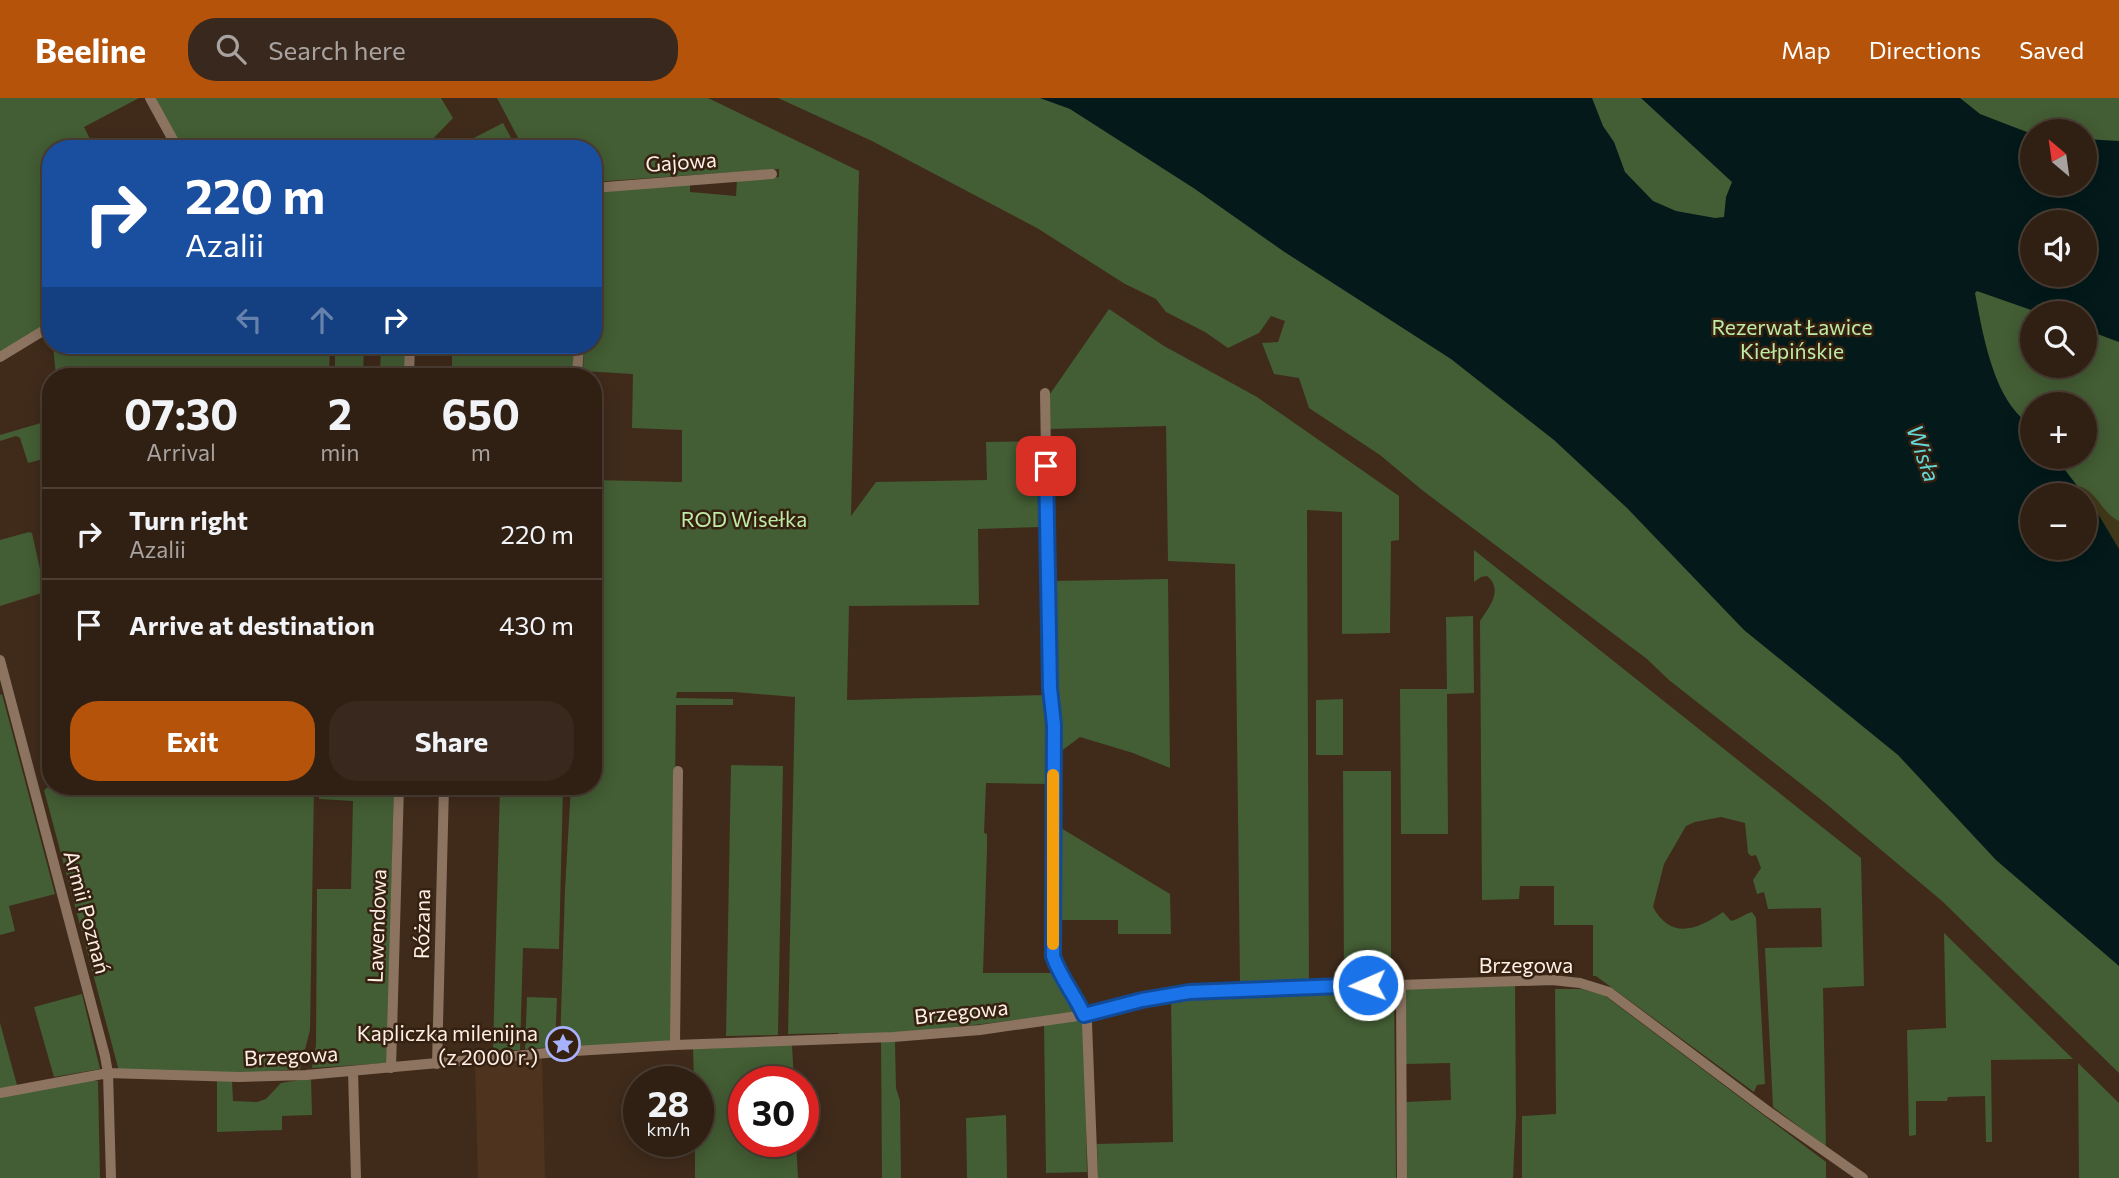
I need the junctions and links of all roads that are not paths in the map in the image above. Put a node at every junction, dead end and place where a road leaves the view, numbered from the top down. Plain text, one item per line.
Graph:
1 (150, 98) edge
2 (172, 140) edge
3 (772, 174) dead end
4 (602, 187) edge
5 (42, 331) edge
6 (0, 357) edge
7 (1045, 393) dead end
8 (0, 660) edge
9 (678, 771) dead end
10 (399, 795) edge
11 (444, 795) edge
12 (1401, 984) junction
13 (1084, 1015) junction
14 (675, 1045) junction
15 (437, 1064) junction
16 (391, 1068) junction
17 (353, 1071) junction
18 (108, 1073) junction
19 (0, 1093) edge
20 (111, 1178) edge
21 (356, 1178) edge
22 (1093, 1178) edge
23 (1402, 1178) edge
24 (1863, 1178) edge

1 - 2 street
3 - 4 street, Gajowa
5 - 6 street
7 - 13 street
8 - 18 street, Armii Poznań
9 - 14 street
10 - 16 street, Lawendowa
11 - 15 street, Różana
12 - 13 street, Brzegowa
12 - 23 street
12 - 24 street, Brzegowa
13 - 14 street, Brzegowa
13 - 22 street
14 - 15 street, Brzegowa
15 - 16 street, Brzegowa
16 - 17 street, Brzegowa
17 - 18 street, Brzegowa
17 - 21 street
18 - 19 street, Brzegowa
18 - 20 street, Armii Poznań

